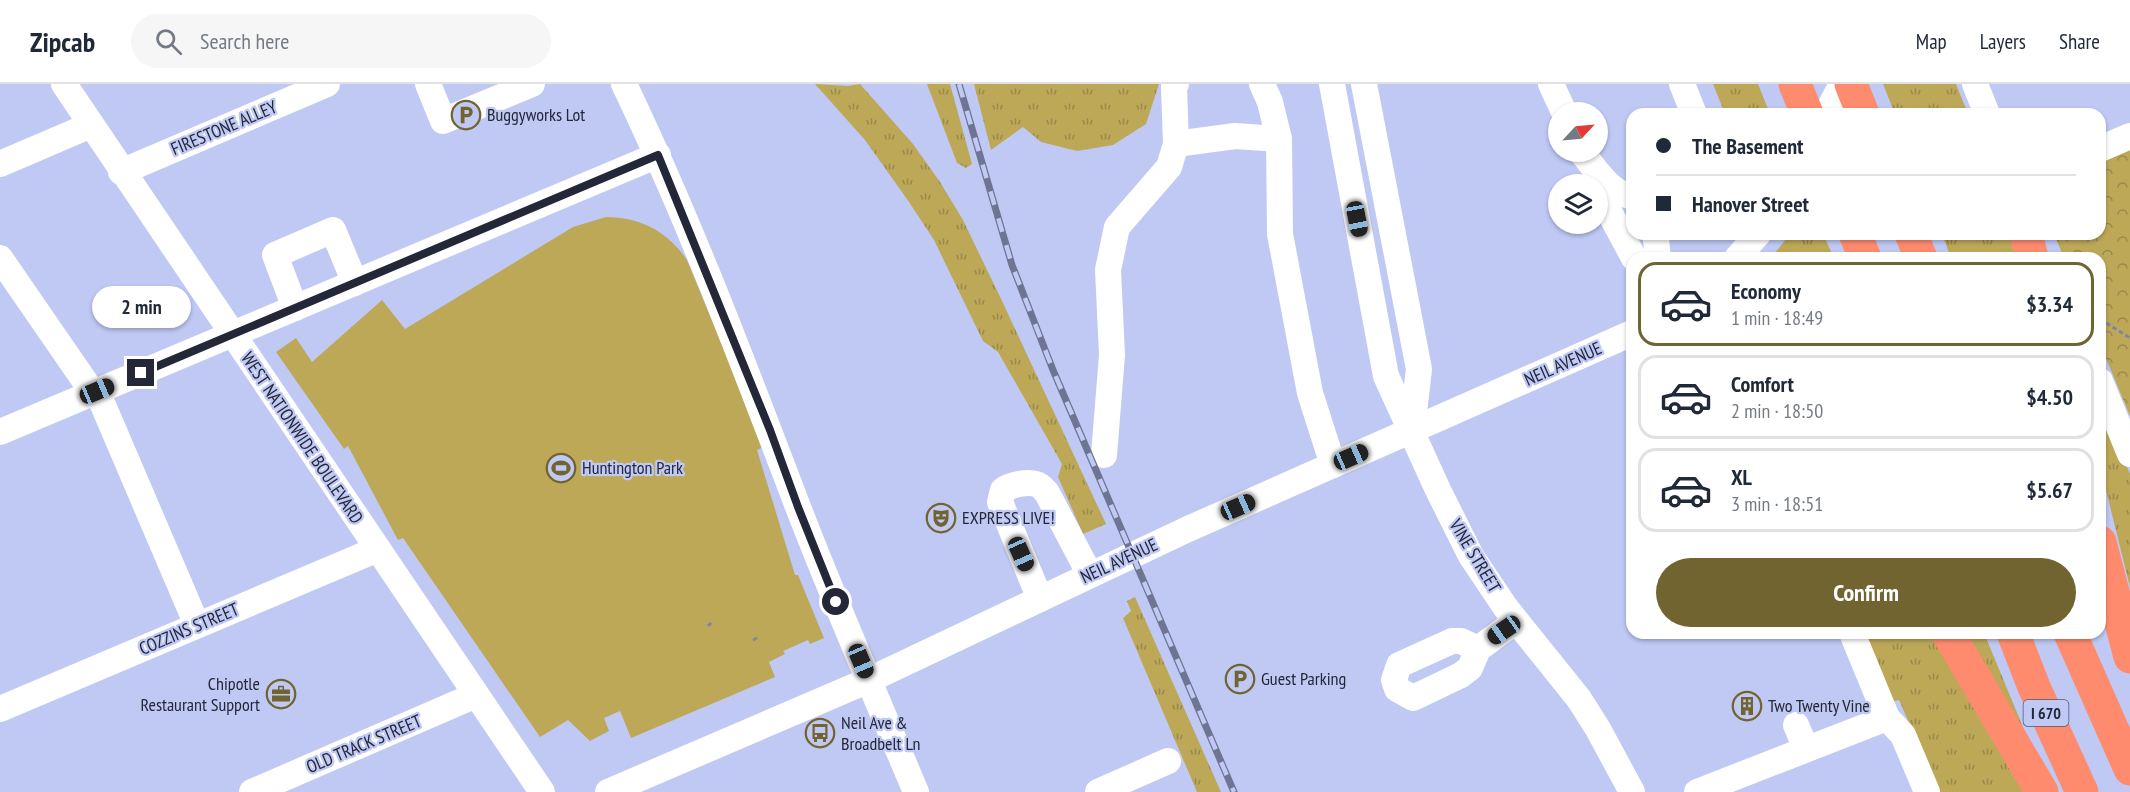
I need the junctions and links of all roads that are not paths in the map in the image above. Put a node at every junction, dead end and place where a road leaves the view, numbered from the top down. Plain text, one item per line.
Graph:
1 (63, 84) edge
2 (327, 84) edge
3 (428, 84) edge
4 (532, 84) edge
5 (624, 84) edge
6 (1176, 84) edge
7 (1262, 84) edge
8 (1332, 84) edge
9 (1364, 84) edge
10 (1551, 84) edge
11 (1682, 84) edge
12 (1795, 84) edge
13 (1842, 84) edge
14 (1851, 84) edge
15 (1975, 84) edge
16 (1559, 102) edge
17 (1692, 108) edge
18 (1805, 108) edge
19 (1829, 108) edge
20 (1861, 108) edge
21 (1985, 108) edge
22 (91, 125) junction
23 (2130, 136) edge
24 (1279, 139) junction
25 (1176, 144) junction
26 (2106, 146) edge
27 (658, 155) junction
28 (1590, 162) edge
29 (0, 164) edge
30 (122, 172) junction
31 (1626, 196) edge
32 (1608, 208) edge
33 (1753, 240) edge
34 (1632, 252) edge
35 (1742, 252) edge
36 (0, 258) edge
37 (355, 283) junction
38 (295, 308) junction
39 (232, 334) junction
40 (1626, 336) edge
41 (95, 392) junction
42 (2106, 396) edge
43 (1412, 430) junction
44 (0, 432) edge
45 (2130, 454) edge
46 (1104, 455) dead end
47 (1333, 465) junction
48 (378, 549) junction
49 (2106, 565) edge
50 (1090, 575) junction
51 (1040, 599) junction
52 (1516, 621) junction
53 (198, 625) junction
54 (1854, 639) edge
55 (1952, 639) edge
56 (2015, 639) edge
57 (2073, 639) edge
58 (1478, 649) dead end
59 (2130, 657) edge
60 (869, 680) junction
61 (476, 695) junction
62 (0, 709) edge
63 (1887, 718) junction
64 (1796, 725) dead end
65 (1806, 748) junction
66 (1168, 761) dead end
67 (2130, 769) edge
68 (252, 792) edge
69 (542, 792) edge
70 (608, 792) edge
71 (916, 792) edge
72 (1098, 792) edge
73 (1632, 792) edge
74 (1697, 792) edge
75 (1927, 792) edge
76 (2042, 792) edge
77 (2082, 792) edge

1 - 22 street, WEST NATIONWIDE BOULEVARD
2 - 30 street, FIRESTONE ALLEY
3 - 4 street
5 - 27 street
6 - 25 street
7 - 24 street
8 - 43 street, VINE STREET
9 - 43 street, VINE STREET
10 - 16 street
11 - 17 street
12 - 18 highway
13 - 19 street
14 - 20 highway
15 - 21 street
22 - 29 street
22 - 30 street, WEST NATIONWIDE BOULEVARD
23 - 26 street
24 - 25 street
24 - 47 street
25 - 46 street
27 - 37 street
27 - 60 street
28 - 31 street
30 - 39 street, WEST NATIONWIDE BOULEVARD
32 - 34 street
33 - 35 street
36 - 41 street
37 - 38 street
37 - 38 street
38 - 39 street
39 - 41 street
39 - 48 street, WEST NATIONWIDE BOULEVARD
40 - 43 street, NEIL AVENUE
41 - 44 street
41 - 53 street
42 - 45 street
43 - 47 street, NEIL AVENUE
43 - 52 street, VINE STREET
47 - 50 street, NEIL AVENUE
48 - 53 street, COZZINS STREET
48 - 61 street, WEST NATIONWIDE BOULEVARD
49 - 59 highway
50 - 51 street, NEIL AVENUE
50 - 51 street
51 - 60 street, NEIL AVENUE
52 - 58 street
52 - 73 street, VINE STREET
53 - 62 street, COZZINS STREET
54 - 63 street
55 - 76 highway
56 - 77 highway, I 670
57 - 67 highway
60 - 70 street, NEIL AVENUE
60 - 71 street
61 - 68 street, OLD TRACK STREET
61 - 69 street, WEST NATIONWIDE BOULEVARD
63 - 65 street
63 - 75 street
64 - 65 street
65 - 74 street
66 - 72 street

